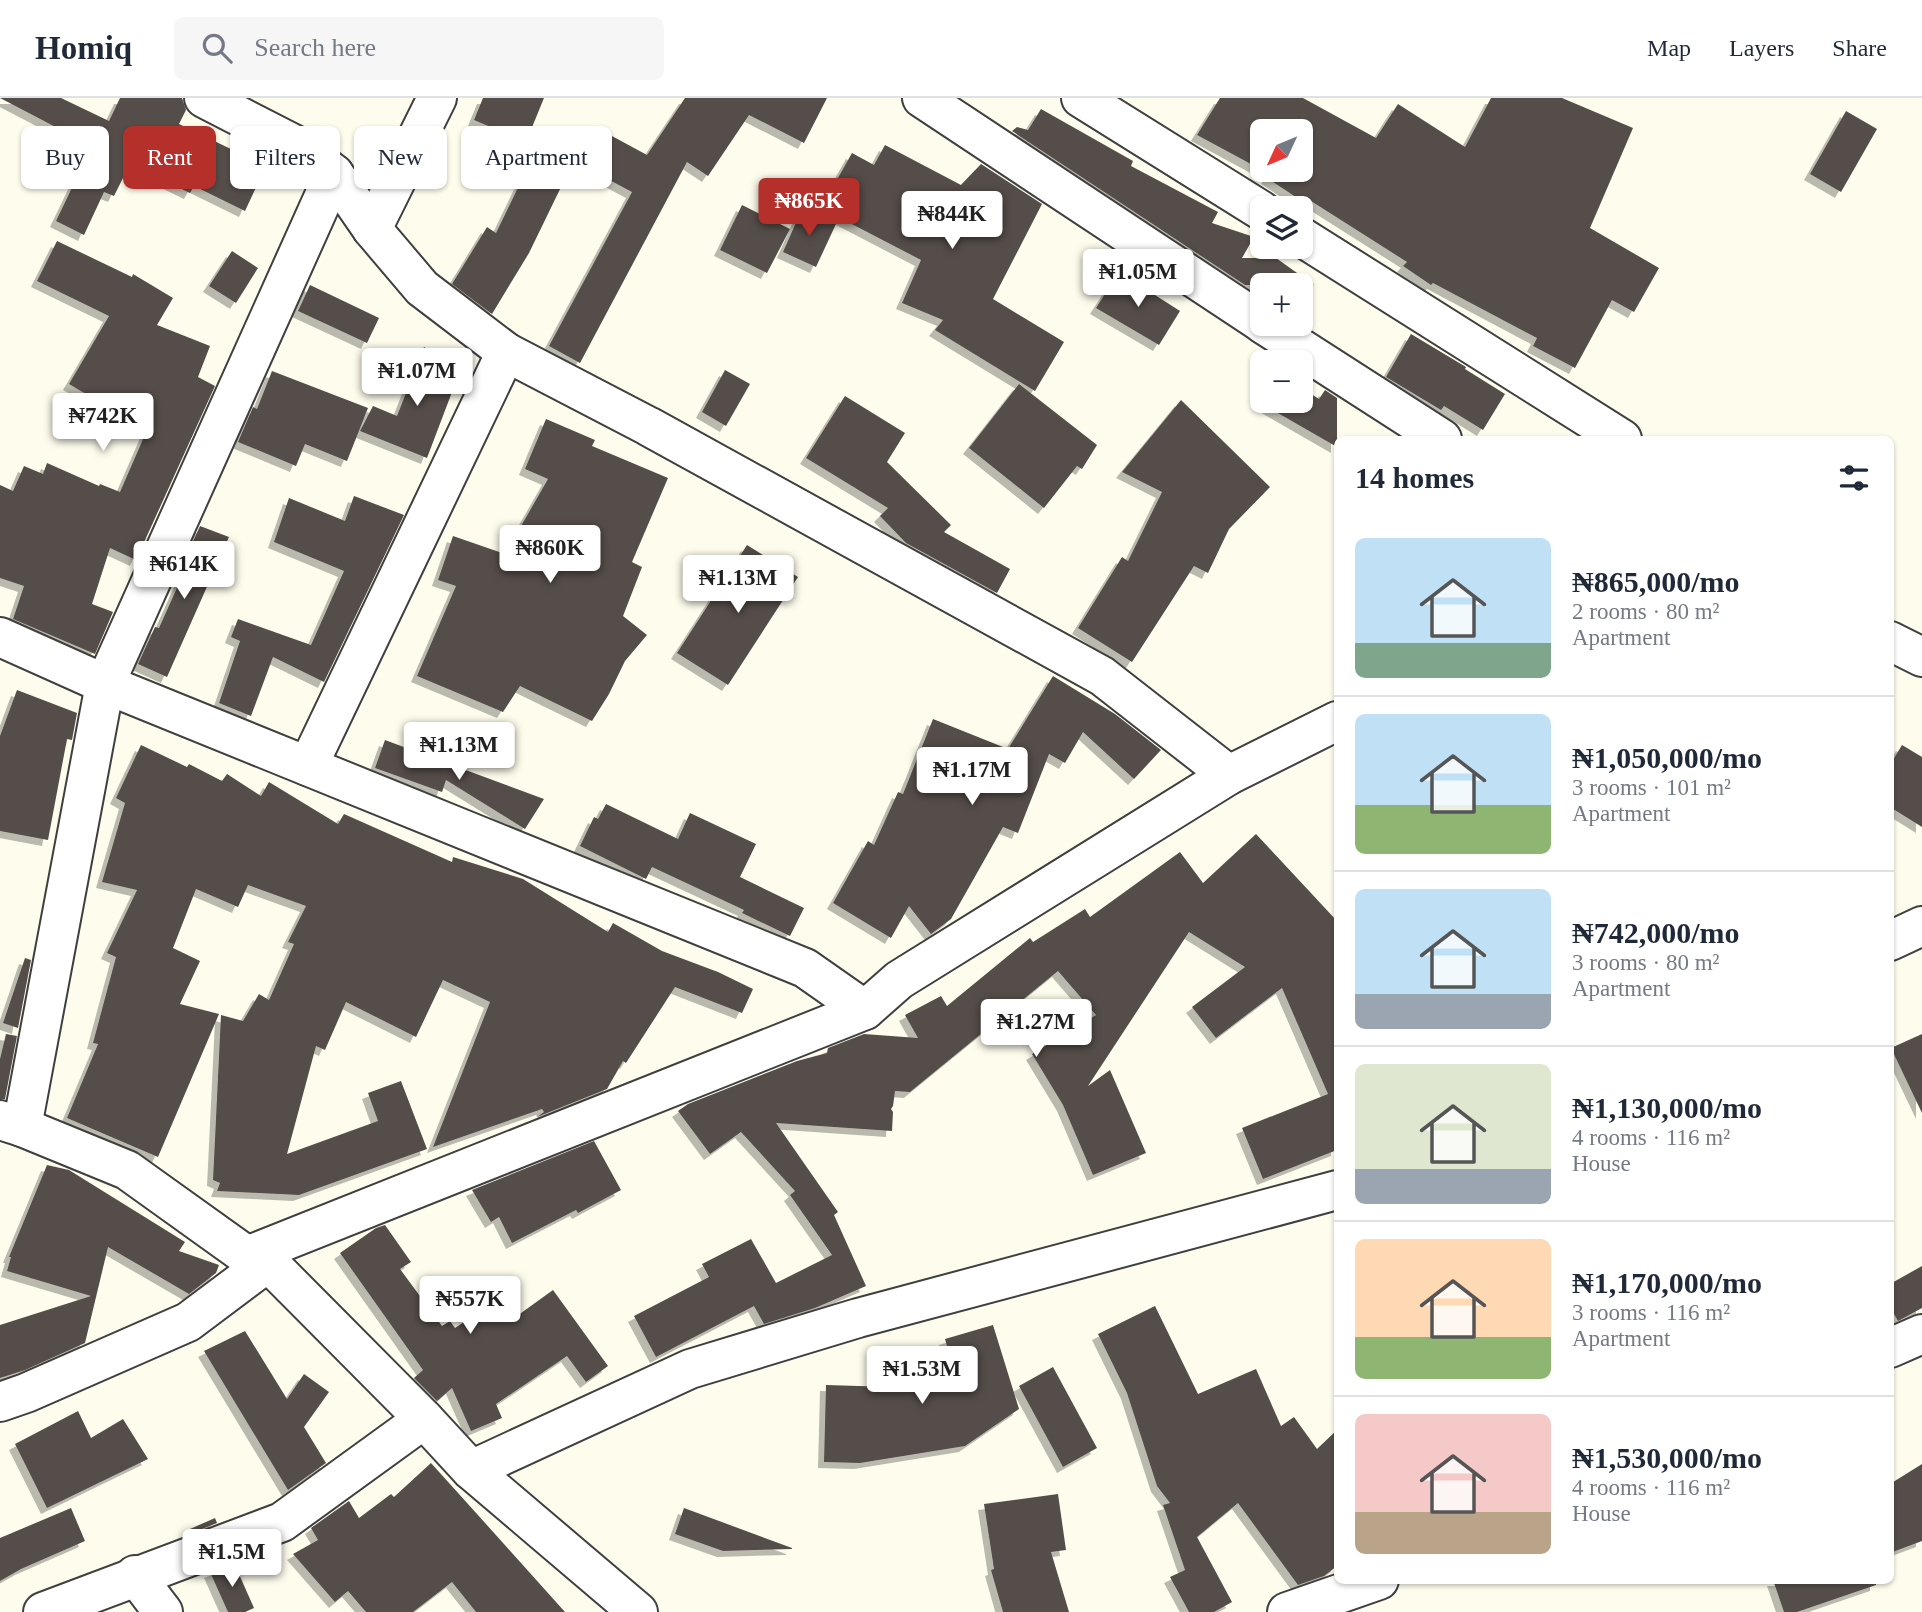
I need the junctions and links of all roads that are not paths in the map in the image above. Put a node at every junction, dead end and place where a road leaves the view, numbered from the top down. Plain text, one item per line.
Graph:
1 (204, 98) edge
2 (436, 98) edge
3 (922, 98) edge
4 (1081, 98) edge
5 (258, 126) edge
6 (340, 183) edge
7 (327, 189) edge
8 (1250, 204) edge
9 (372, 229) junction
10 (1313, 244) edge
11 (1250, 315) edge
12 (1282, 336) edge
13 (506, 352) junction
14 (1437, 436) edge
15 (1617, 436) edge
16 (0, 637) edge
17 (1894, 643) edge
18 (1922, 657) edge
19 (105, 684) junction
20 (1334, 723) edge
21 (308, 766) junction
22 (1229, 775) junction
23 (1922, 926) edge
24 (1894, 939) edge
25 (864, 1010) junction
26 (11, 1123) edge
27 (1334, 1191) edge
28 (258, 1259) junction
29 (1922, 1334) edge
30 (1894, 1346) edge
31 (0, 1402) edge
32 (424, 1419) junction
33 (471, 1470) junction
34 (135, 1576) junction
35 (1368, 1584) edge
36 (43, 1612) edge
37 (163, 1612) edge
38 (638, 1612) edge
39 (1287, 1612) edge

1 - 5 street
2 - 9 street
3 - 11 street
4 - 8 street
6 - 9 street
7 - 19 street
9 - 13 street
10 - 15 street
12 - 14 street
13 - 21 street
13 - 22 street
16 - 19 street
17 - 18 street
19 - 21 street
19 - 26 street
20 - 22 street
21 - 25 street
22 - 25 street
23 - 24 street
25 - 28 street
26 - 28 street
27 - 33 street
28 - 31 street
28 - 32 street
29 - 30 street
32 - 33 street
32 - 34 street
33 - 38 street
34 - 36 street
34 - 37 street
35 - 39 street

